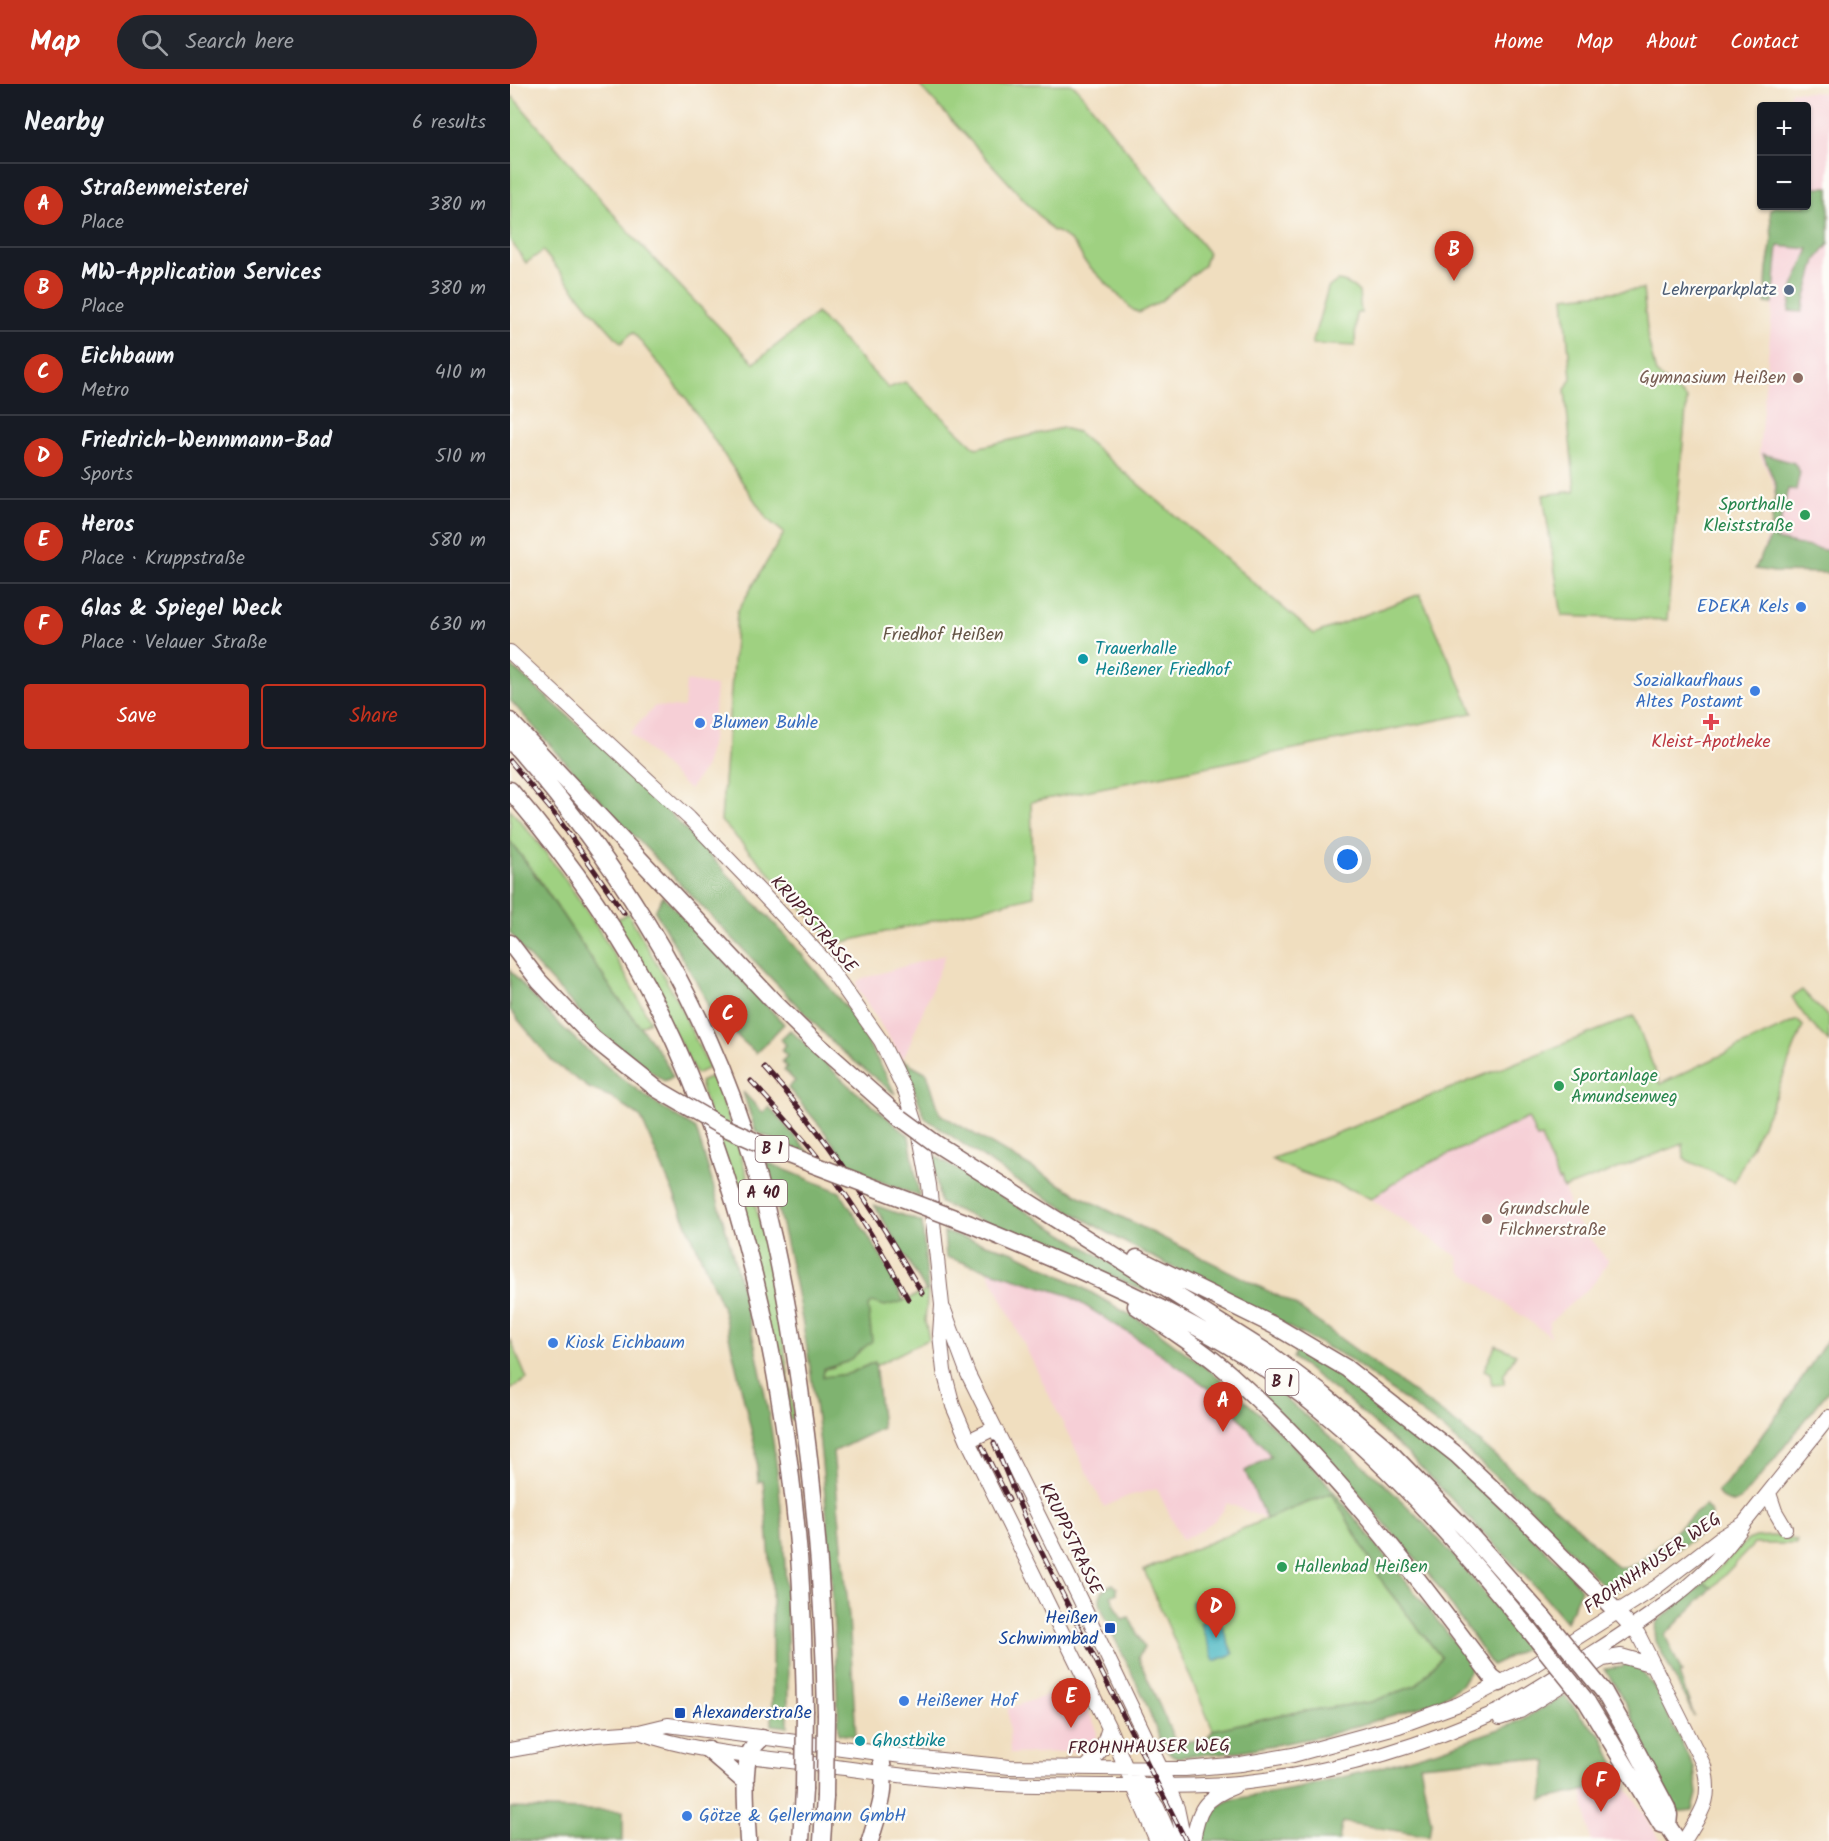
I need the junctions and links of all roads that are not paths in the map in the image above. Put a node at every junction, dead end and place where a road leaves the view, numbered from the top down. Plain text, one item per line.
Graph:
1 (510, 652) edge
2 (510, 722) edge
3 (510, 740) edge
4 (510, 790) edge
5 (510, 944) edge
6 (1047, 1214) junction
7 (1085, 1272) junction
8 (942, 1305) junction
9 (1829, 1417) edge
10 (995, 1428) junction
11 (968, 1441) junction
12 (1769, 1493) junction
13 (1745, 1522) junction
14 (1785, 1528) dead end
15 (1617, 1612) junction
16 (1633, 1628) junction
17 (1653, 1665) junction
18 (1500, 1683) junction
19 (1523, 1698) junction
20 (1474, 1722) junction
21 (1109, 1728) junction
22 (639, 1732) junction
23 (762, 1738) junction
24 (707, 1749) junction
25 (510, 1750) edge
26 (880, 1752) junction
27 (748, 1755) junction
28 (1086, 1768) junction
29 (1128, 1769) junction
30 (1161, 1769) junction
31 (884, 1773) junction
32 (1247, 1782) junction
33 (746, 1783) junction
34 (1139, 1786) junction
35 (1169, 1787) junction
36 (1668, 1826) junction
37 (748, 1841) edge
38 (801, 1841) edge
39 (822, 1841) edge
40 (870, 1841) edge
41 (1157, 1841) edge
42 (1172, 1841) edge
43 (1184, 1841) edge
44 (1193, 1841) edge
45 (1678, 1841) edge
46 (1684, 1841) edge

1 - 8 main road, KRUPPSTRASSE
2 - 6 highway, bridge
3 - 39 highway, A 40, bridge
4 - 38 highway, A 40, bridge
5 - 7 highway, B 1, bridge
6 - 15 highway
6 - 36 highway, bridge
7 - 18 highway
7 - 36 highway, B 1, bridge
8 - 10 main road, KRUPPSTRASSE
8 - 11 main road, KRUPPSTRASSE
9 - 12 main road
10 - 11 main road
10 - 30 main road, KRUPPSTRASSE
11 - 21 main road, KRUPPSTRASSE
12 - 13 main road
12 - 14 main road
13 - 15 main road, FROHNHAUSER WEG
13 - 16 main road, FROHNHAUSER WEG
15 - 16 main road
15 - 18 main road, FROHNHAUSER WEG
16 - 17 main road
16 - 19 main road, FROHNHAUSER WEG
17 - 20 main road
17 - 46 main road
18 - 19 main road
18 - 30 main road, FROHNHAUSER WEG
19 - 20 main road, FROHNHAUSER WEG
20 - 32 main road, FROHNHAUSER WEG
21 - 28 main road
21 - 29 main road, KRUPPSTRASSE
22 - 23 main road, FROHNHAUSER WEG
22 - 24 main road, FROHNHAUSER WEG
22 - 25 main road, FROHNHAUSER WEG
23 - 26 main road, FROHNHAUSER WEG
23 - 27 highway
24 - 27 main road, FROHNHAUSER WEG
24 - 33 highway
26 - 28 main road, FROHNHAUSER WEG
26 - 31 highway
27 - 31 main road, FROHNHAUSER WEG
27 - 33 highway
28 - 29 main road, FROHNHAUSER WEG
29 - 30 main road, FROHNHAUSER WEG
29 - 34 main road, KRUPPSTRASSE
30 - 35 main road, KRUPPSTRASSE
31 - 34 main road, FROHNHAUSER WEG
31 - 40 highway
32 - 35 main road, FROHNHAUSER WEG
32 - 44 main road
33 - 37 highway
34 - 35 main road, FROHNHAUSER WEG
34 - 41 main road
34 - 42 main road
35 - 43 main road, KRUPPSTRASSE
36 - 45 highway, B 1

